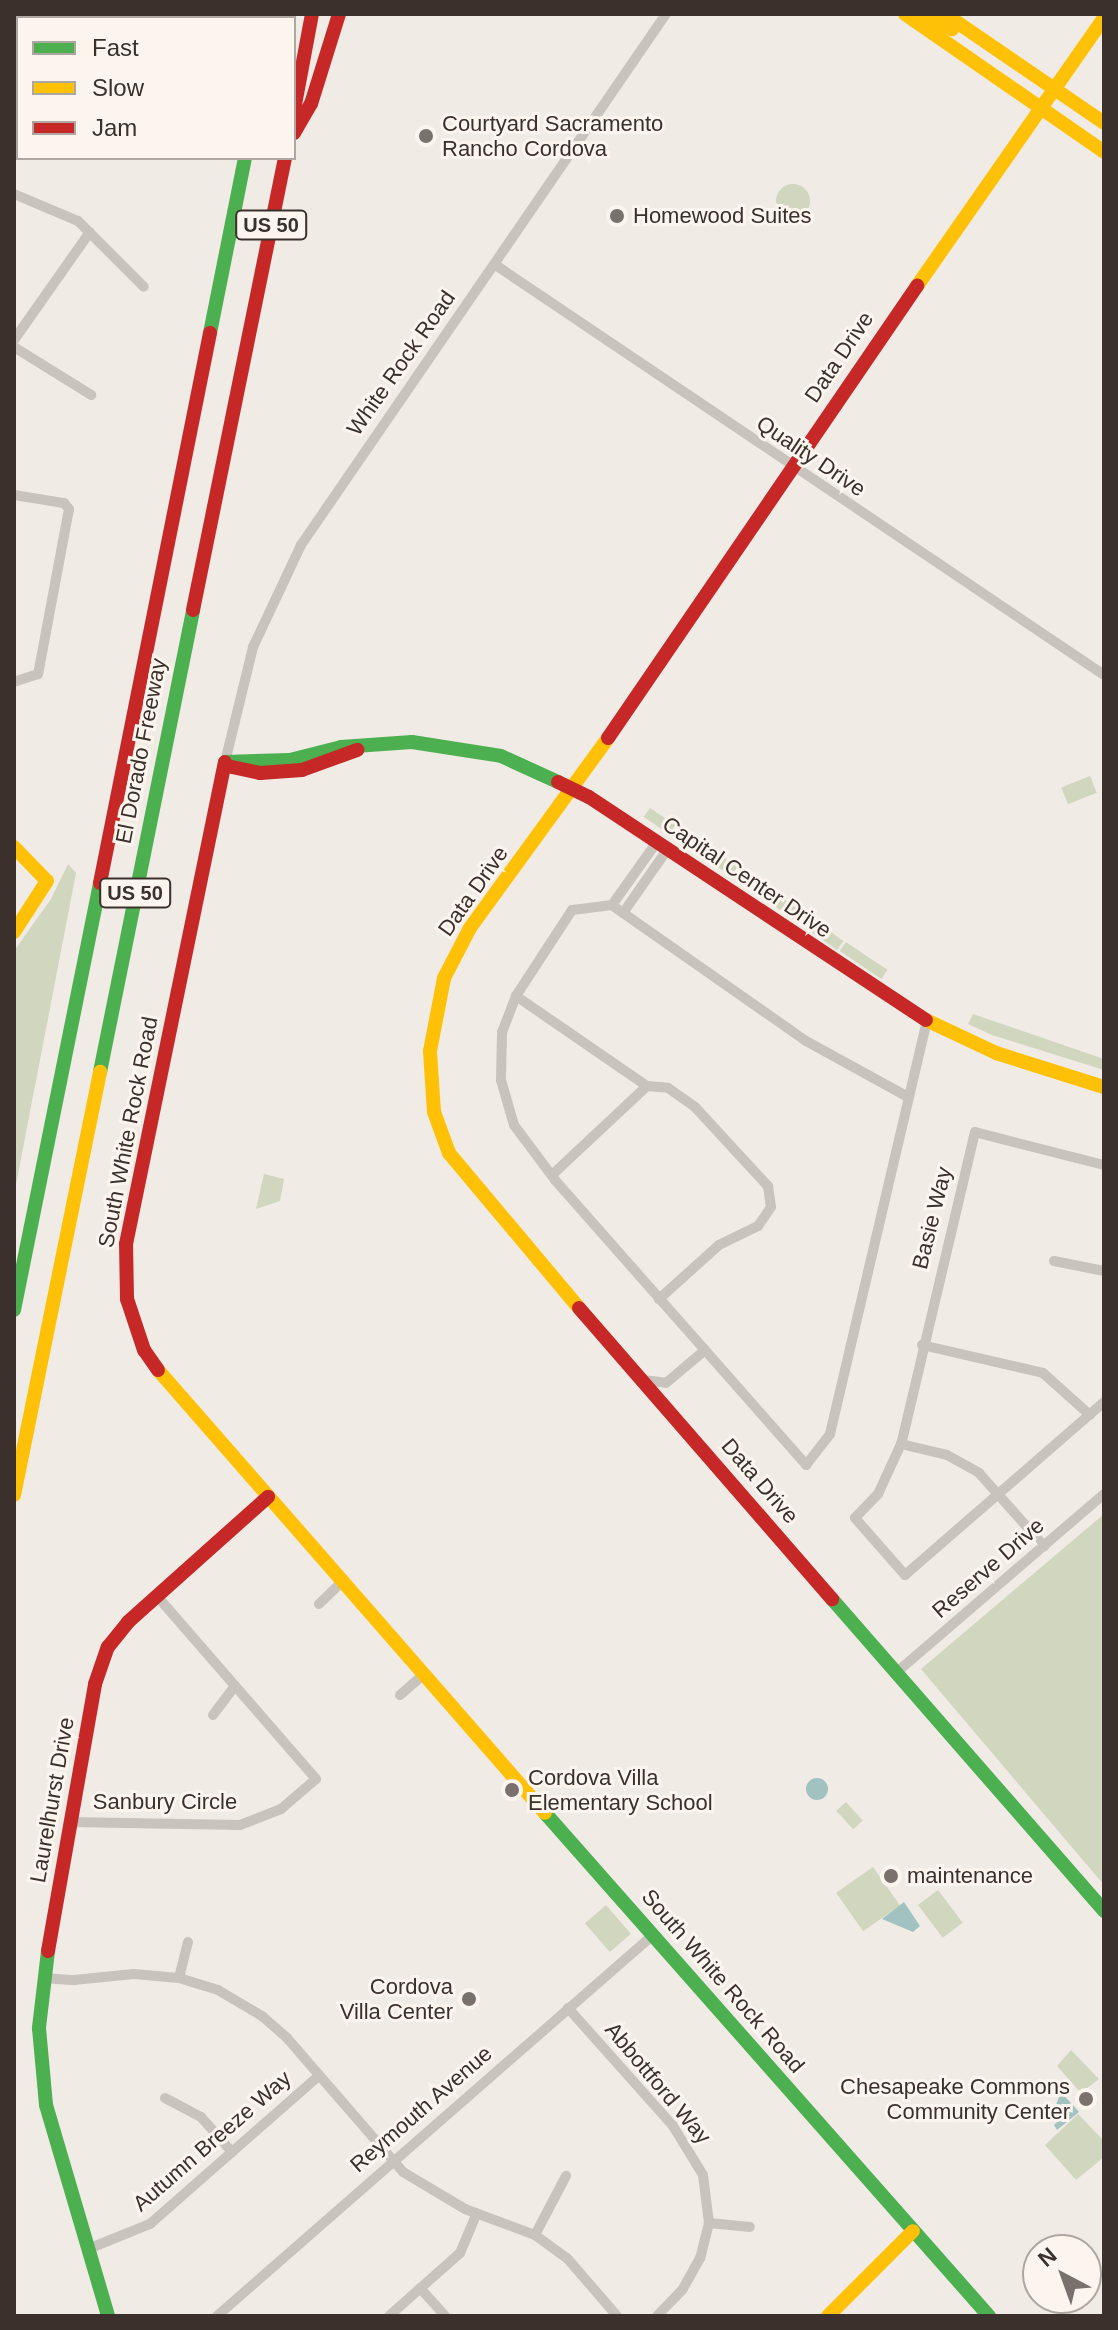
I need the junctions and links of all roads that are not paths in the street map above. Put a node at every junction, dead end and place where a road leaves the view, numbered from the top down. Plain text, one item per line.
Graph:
1 (312, 14) edge
2 (339, 14) edge
3 (666, 14) edge
4 (945, 14) edge
5 (910, 17) edge
6 (1104, 18) edge
7 (967, 29) junction
8 (1054, 88) junction
9 (296, 99) edge
10 (1040, 109) junction
11 (1104, 123) edge
12 (296, 130) edge
13 (1104, 152) edge
14 (245, 160) edge
15 (285, 160) edge
16 (14, 194) edge
17 (90, 232) junction
18 (497, 266) junction
19 (144, 287) dead end
20 (14, 340) edge
21 (14, 347) edge
22 (91, 395) dead end
23 (791, 467) junction
24 (14, 495) edge
25 (1104, 675) edge
26 (14, 682) edge
27 (225, 762) junction
28 (574, 789) junction
29 (661, 846) junction
30 (14, 847) edge
31 (612, 905) junction
32 (623, 913) junction
33 (14, 932) edge
34 (516, 996) junction
35 (927, 1021) junction
36 (647, 1086) junction
37 (1104, 1087) edge
38 (908, 1097) junction
39 (1104, 1165) edge
40 (552, 1175) junction
41 (1054, 1261) dead end
42 (1104, 1271) edge
43 (659, 1299) junction
44 (14, 1310) edge
45 (922, 1345) junction
46 (705, 1350) junction
47 (643, 1380) junction
48 (1104, 1402) edge
49 (1090, 1415) junction
50 (901, 1444) junction
51 (1104, 1494) edge
52 (14, 1495) edge
53 (1001, 1496) junction
54 (268, 1497) junction
55 (1044, 1546) junction
56 (343, 1581) junction
57 (158, 1597) junction
58 (319, 1604) dead end
59 (897, 1672) junction
60 (424, 1674) junction
61 (235, 1686) junction
62 (400, 1695) dead end
63 (213, 1715) dead end
64 (69, 1822) junction
65 (1104, 1911) edge
66 (653, 1935) junction
67 (188, 1942) dead end
68 (43, 1978) junction
69 (179, 1978) junction
70 (568, 2008) junction
71 (316, 2078) junction
72 (165, 2098) dead end
73 (232, 2152) junction
74 (392, 2160) junction
75 (566, 2176) dead end
76 (477, 2213) junction
77 (709, 2223) junction
78 (750, 2227) dead end
79 (913, 2231) junction
80 (535, 2235) junction
81 (88, 2249) junction
82 (420, 2288) junction
83 (108, 2316) edge
84 (217, 2316) edge
85 (389, 2316) edge
86 (445, 2316) edge
87 (617, 2316) edge
88 (657, 2316) edge
89 (828, 2316) edge
90 (989, 2316) edge

1 - 9 main road
2 - 12 main road
3 - 18 street, White Rock Road
4 - 7 main road
5 - 7 main road
5 - 10 main road
6 - 8 main road, Data Drive
7 - 8 main road
8 - 10 main road, Data Drive
8 - 11 main road
10 - 13 main road
10 - 23 main road, Data Drive
14 - 44 main road, El Dorado Freeway / US 50
15 - 52 main road, El Dorado Freeway / US 50
16 - 17 street
17 - 19 street
17 - 20 street
18 - 23 street, Quality Drive
18 - 27 street, White Rock Road
21 - 22 street
23 - 25 street, Quality Drive
23 - 28 main road, Data Drive
24 - 26 street
27 - 28 main road, Capital Center Drive
27 - 54 main road, South White Rock Road
28 - 29 main road, Capital Center Drive
28 - 47 main road, Data Drive
29 - 31 street
29 - 32 street
29 - 35 main road, Capital Center Drive
30 - 33 main road
31 - 32 street
31 - 34 street
32 - 38 street
34 - 36 street
34 - 40 street
35 - 37 main road, Capital Center Drive
35 - 38 street
36 - 40 street
36 - 43 street
38 - 46 street
39 - 45 street, Basie Way
40 - 43 street
41 - 42 street
43 - 46 street
45 - 49 street
45 - 50 street, Basie Way
46 - 47 street
47 - 59 main road, Data Drive
48 - 49 street
49 - 53 street
50 - 53 street
50 - 53 street, Basie Way
51 - 55 street, Reserve Drive
53 - 55 street
54 - 56 main road, South White Rock Road
54 - 57 main road, Laurelhurst Drive
55 - 59 street, Reserve Drive
56 - 58 street
56 - 60 main road, South White Rock Road
57 - 61 street, Sanbury Circle
57 - 64 main road, Laurelhurst Drive
59 - 65 main road, Data Drive
60 - 62 street
60 - 66 main road, South White Rock Road
61 - 63 street
61 - 64 street, Sanbury Circle
64 - 68 main road, Laurelhurst Drive
66 - 70 street, Reymouth Avenue
66 - 79 main road, South White Rock Road
67 - 69 street
68 - 69 street
68 - 81 main road, Laurelhurst Drive
69 - 71 street
70 - 74 street, Reymouth Avenue
70 - 77 street, Abbottford Way
71 - 73 street, Autumn Breeze Way
71 - 74 street
72 - 73 street
73 - 81 street, Autumn Breeze Way
74 - 76 street
74 - 84 street, Reymouth Avenue
75 - 80 street
76 - 80 street
76 - 82 street
77 - 78 street
77 - 88 street, Abbottford Way
79 - 89 main road
79 - 90 main road, South White Rock Road
80 - 87 street
81 - 83 main road, Laurelhurst Drive
82 - 85 street
82 - 86 street

